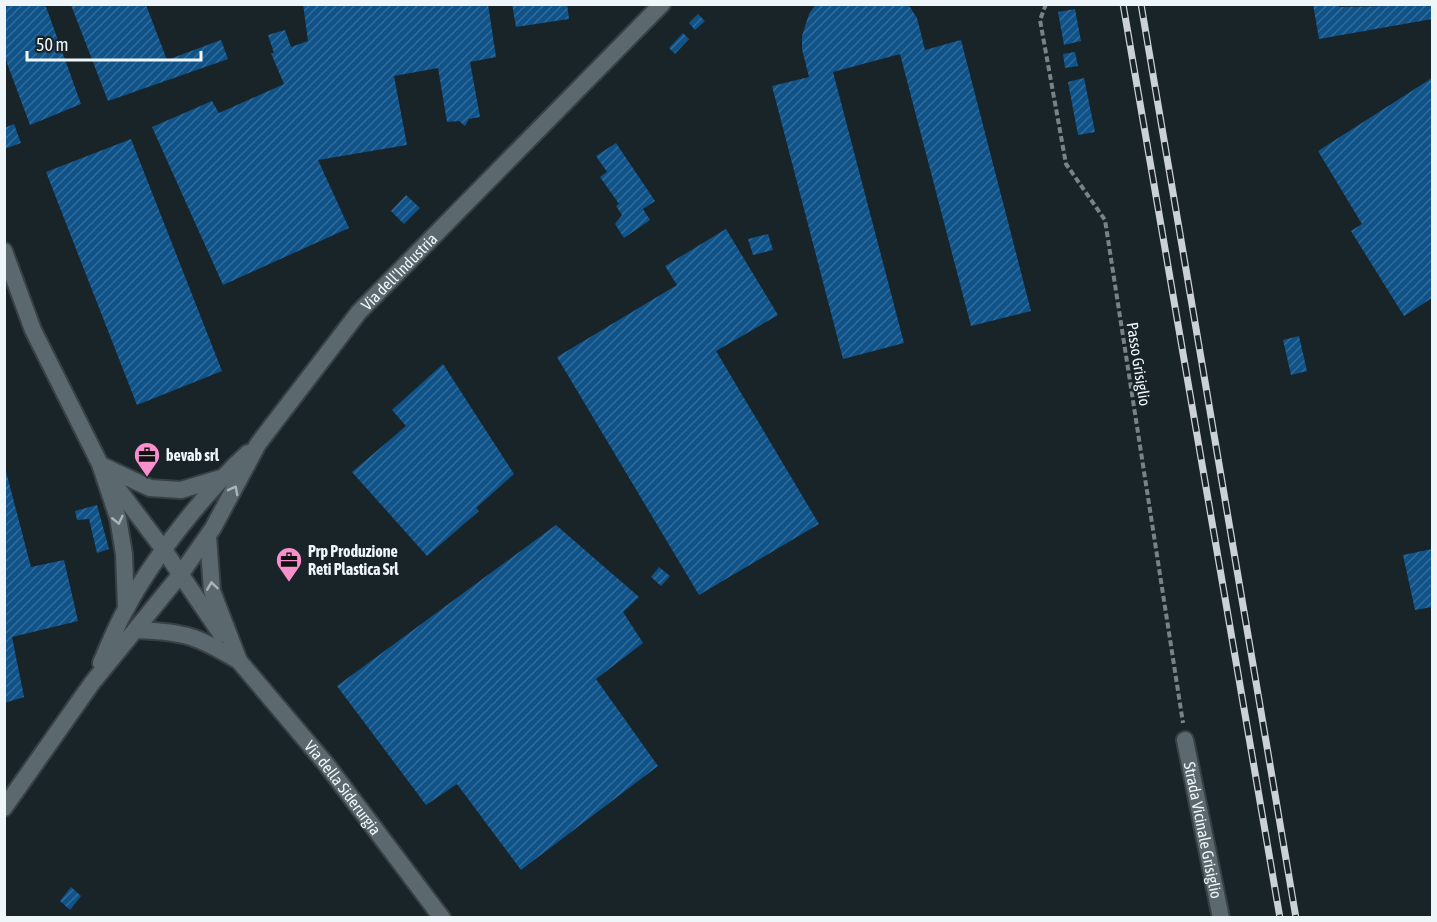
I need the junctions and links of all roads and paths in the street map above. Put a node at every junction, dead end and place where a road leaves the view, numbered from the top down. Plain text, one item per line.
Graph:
1 (662, 4) edge
2 (1046, 4) edge
3 (4, 251) edge
4 (258, 444) junction
5 (100, 464) junction
6 (221, 478) junction
7 (208, 536) junction
8 (164, 550) junction
9 (180, 575) junction
10 (126, 607) junction
11 (137, 630) junction
12 (239, 661) junction
13 (92, 683) junction
14 (1185, 740) joint
15 (4, 808) edge
16 (442, 918) edge
17 (1221, 918) edge

1 - 4 street, Via dell'Industria
2 - 14 path, Passo Grisiglio
3 - 5 street
4 - 6 street
7 -> 4 street, Via dell'Industria
5 - 6 street
5 - 8 street
5 -> 10 street
6 - 8 street
7 - 9 street, Via dell'Industria
12 -> 7 street, Via della Siderurgia
8 - 9 street
8 - 10 street
9 - 11 street
9 - 12 street
10 - 13 street
11 - 12 street, Via della Siderurgia
11 - 13 street
12 - 16 street, Via della Siderurgia
13 - 15 street
14 - 17 street, Strada Vicinale Grisiglio

